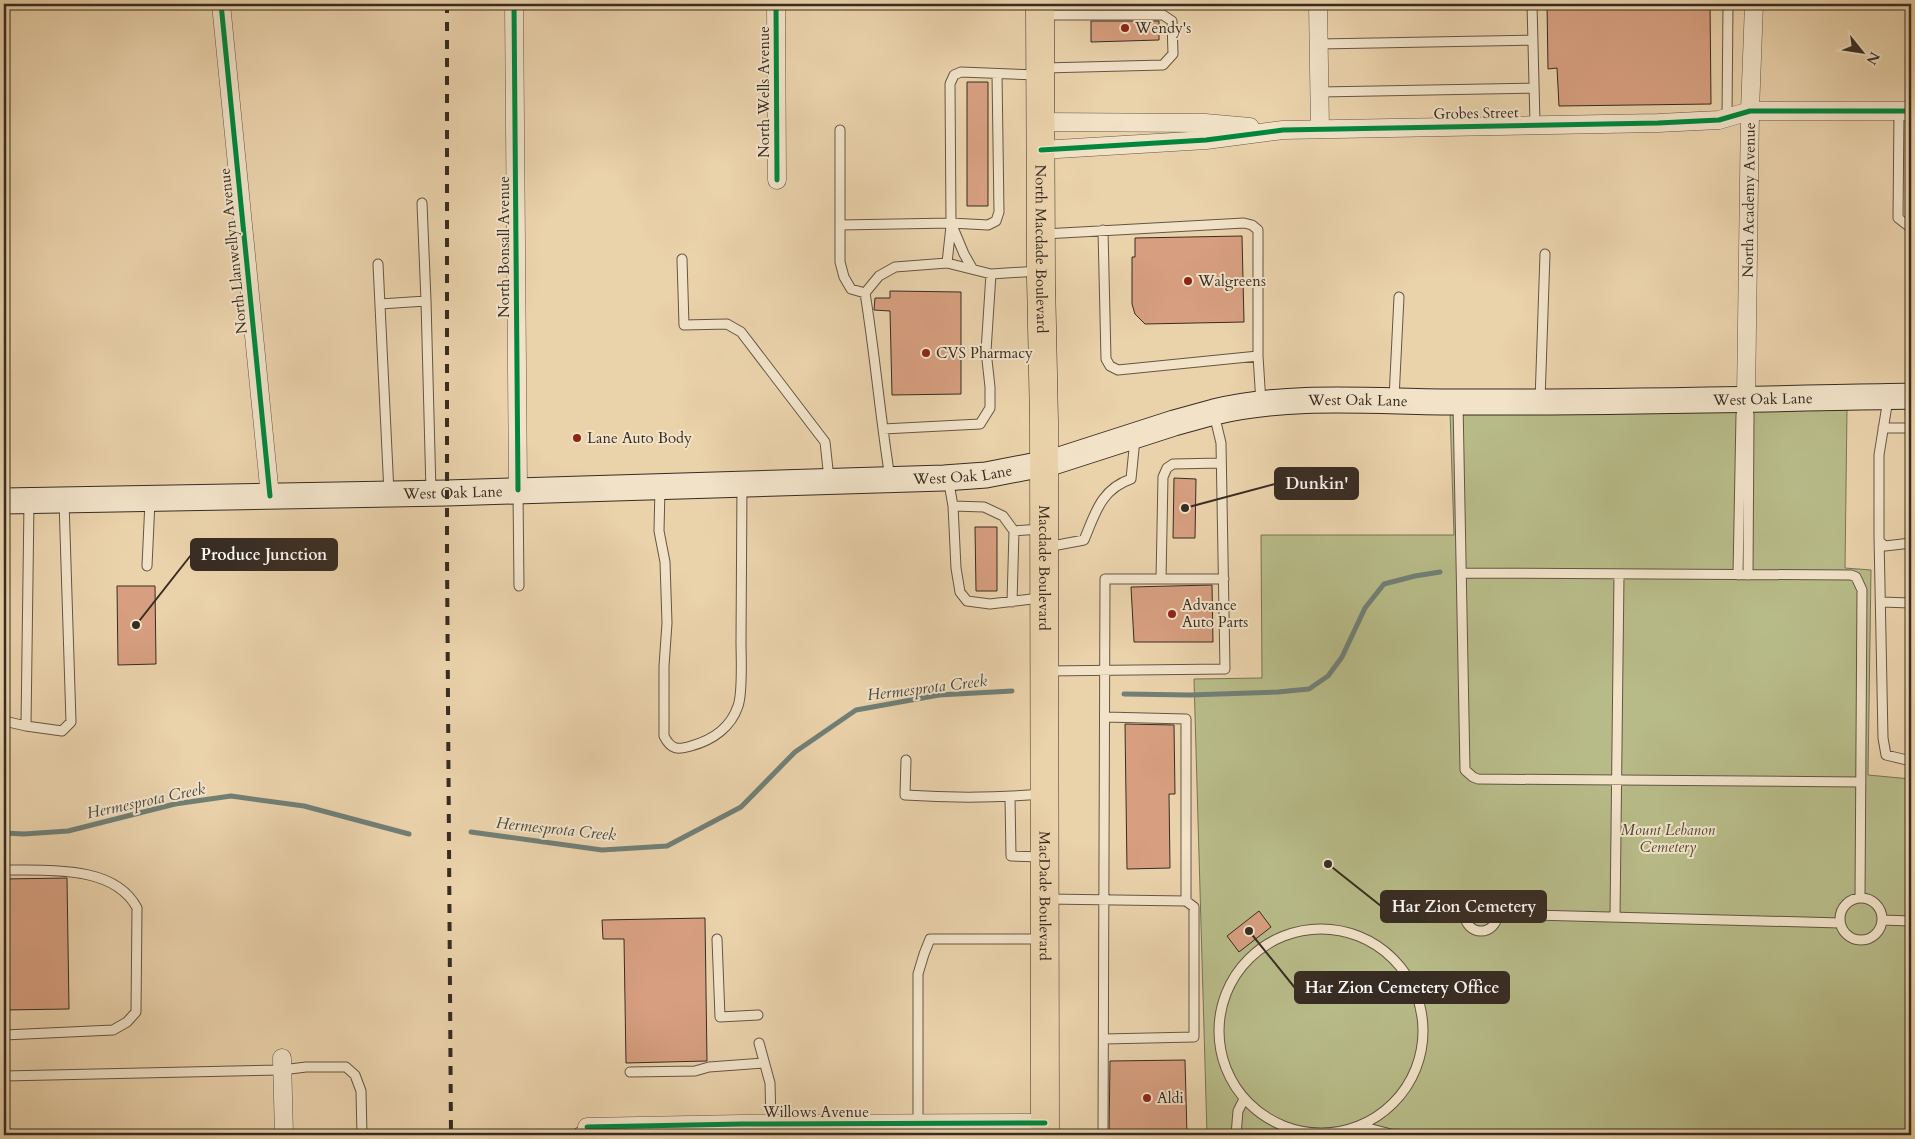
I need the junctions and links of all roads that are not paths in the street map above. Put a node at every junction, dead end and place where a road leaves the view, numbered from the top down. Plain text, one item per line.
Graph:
1 (221, 4) edge
2 (514, 4) edge
3 (776, 4) edge
4 (1318, 4) edge
5 (1532, 4) edge
6 (1728, 4) edge
7 (1754, 4) edge
8 (1040, 9) edge
9 (1533, 40) junction
10 (1319, 44) junction
11 (1041, 72) junction
12 (997, 74) junction
13 (1534, 88) junction
14 (1320, 92) junction
15 (1750, 111) junction
16 (1905, 111) edge
17 (1727, 118) junction
18 (1040, 122) junction
19 (1535, 124) junction
20 (1320, 129) junction
21 (840, 130) dead end
22 (1283, 130) junction
23 (1041, 150) junction
24 (777, 180) dead end
25 (422, 203) dead end
26 (951, 223) junction
27 (840, 225) junction
28 (1911, 228) edge
29 (1103, 230) junction
30 (1041, 234) junction
31 (1545, 254) dead end
32 (682, 258) dead end
33 (947, 263) junction
34 (378, 264) dead end
35 (972, 268) junction
36 (1041, 271) junction
37 (991, 274) junction
38 (865, 293) junction
39 (1399, 297) dead end
40 (426, 301) junction
41 (380, 304) junction
42 (1258, 356) junction
43 (1903, 396) edge
44 (1746, 398) junction
45 (1394, 401) junction
46 (1540, 401) junction
47 (1458, 402) junction
48 (1261, 404) junction
49 (1214, 412) junction
50 (1883, 428) junction
51 (1910, 428) edge
52 (882, 429) junction
53 (1136, 436) junction
54 (1911, 442) edge
55 (1221, 463) junction
56 (1043, 464) junction
57 (948, 478) junction
58 (890, 480) junction
59 (830, 482) junction
60 (742, 484) junction
61 (660, 487) junction
62 (518, 490) junction
63 (431, 493) junction
64 (390, 494) junction
65 (270, 496) junction
66 (150, 498) junction
67 (29, 500) junction
68 (64, 500) junction
69 (4, 501) edge
70 (953, 506) junction
71 (1014, 531) junction
72 (1044, 538) junction
73 (1880, 542) junction
74 (1911, 543) edge
75 (147, 566) dead end
76 (1463, 573) junction
77 (1619, 574) junction
78 (1743, 575) junction
79 (1161, 579) junction
80 (1224, 579) junction
81 (519, 586) dead end
82 (1044, 598) junction
83 (1012, 602) junction
84 (1881, 602) junction
85 (1911, 603) edge
86 (1105, 670) junction
87 (1043, 671) junction
88 (1105, 717) junction
89 (4, 721) edge
90 (26, 726) junction
91 (906, 760) dead end
92 (1911, 761) edge
93 (1618, 779) junction
94 (1861, 782) junction
95 (1044, 794) junction
96 (1010, 797) junction
97 (1044, 857) junction
98 (4, 870) edge
99 (1860, 898) junction
100 (1045, 899) junction
101 (1105, 900) junction
102 (1186, 901) junction
103 (1498, 914) dead end
104 (1615, 917) junction
105 (1882, 920) junction
106 (1911, 921) edge
107 (1840, 923) junction
108 (717, 939) dead end
109 (1045, 939) junction
110 (758, 1015) dead end
111 (4, 1035) edge
112 (1104, 1039) junction
113 (759, 1043) dead end
114 (764, 1063) junction
115 (282, 1064) junction
116 (630, 1072) dead end
117 (4, 1076) edge
118 (1244, 1099) junction
119 (771, 1124) junction
120 (918, 1124) junction
121 (1360, 1126) junction
122 (1045, 1129) edge
123 (742, 1130) edge
124 (581, 1131) edge
125 (284, 1135) edge
126 (362, 1135) edge
127 (1103, 1135) edge
128 (1236, 1135) edge
129 (1410, 1135) edge

1 - 65 street, North Llanwellyn Avenue
2 - 62 street, North Bonsall Avenue
3 - 24 street, North Wells Avenue
4 - 10 street
5 - 9 lane
6 - 17 lane
7 - 15 street, North Academy Avenue
8 - 11 main road, North Macdade Boulevard
8 - 11 lane
9 - 10 lane
9 - 13 lane
10 - 14 street
11 - 12 lane
11 - 18 main road, North Macdade Boulevard
12 - 26 lane
12 - 26 lane
13 - 14 lane
13 - 19 lane
14 - 20 street
15 - 16 street, Grobes Street
15 - 17 street, Grobes Street
15 - 44 street, North Academy Avenue
16 - 28 lane
17 - 19 street, Grobes Street
18 - 22 street, Grobes Street
18 - 23 main road, North Macdade Boulevard
19 - 20 street, Grobes Street
20 - 22 street, Grobes Street
21 - 27 lane
22 - 23 street, Grobes Street
23 - 30 main road, North Macdade Boulevard
25 - 40 lane
26 - 27 lane
26 - 33 lane
26 - 35 lane
27 - 38 lane
29 - 30 lane
29 - 42 lane
29 - 42 lane
30 - 36 main road, North Macdade Boulevard
31 - 46 lane
32 - 59 lane
33 - 35 lane
33 - 38 lane
34 - 41 lane
35 - 37 lane
36 - 37 lane
36 - 56 main road, North Macdade Boulevard
37 - 52 lane
38 - 52 lane
39 - 45 lane
40 - 41 lane
40 - 63 lane
41 - 64 lane
42 - 48 lane
43 - 44 main road, West Oak Lane
43 - 50 lane
43 - 51 lane
44 - 46 main road, West Oak Lane
44 - 78 lane
45 - 47 main road, West Oak Lane
45 - 48 main road, West Oak Lane
46 - 47 main road, West Oak Lane
47 - 76 lane
48 - 49 main road, West Oak Lane
49 - 53 main road, West Oak Lane
49 - 55 lane
50 - 51 lane
50 - 73 lane
51 - 54 lane
52 - 58 lane
53 - 56 main road, West Oak Lane
53 - 72 lane
55 - 79 lane
55 - 80 lane
56 - 57 main road, West Oak Lane
56 - 72 main road, Macdade Boulevard
57 - 58 main road, West Oak Lane
57 - 70 lane
58 - 59 main road, West Oak Lane
59 - 60 main road, West Oak Lane
60 - 61 main road, West Oak Lane
60 - 61 lane
61 - 62 main road, West Oak Lane
62 - 63 main road, West Oak Lane
62 - 81 lane
63 - 64 main road, West Oak Lane
64 - 65 main road, West Oak Lane
65 - 66 main road, West Oak Lane
66 - 68 main road, West Oak Lane
66 - 75 lane
67 - 68 main road, West Oak Lane
67 - 69 main road, West Oak Lane
67 - 90 lane
68 - 90 lane
70 - 71 lane
70 - 83 lane
71 - 72 lane
71 - 83 lane
72 - 82 main road, Macdade Boulevard
73 - 74 lane
73 - 84 lane
76 - 77 lane
76 - 93 lane
77 - 78 lane
77 - 93 lane
78 - 94 lane
79 - 80 lane
79 - 86 lane
80 - 86 lane
82 - 83 lane
82 - 87 main road, Macdade Boulevard
84 - 85 lane
84 - 92 lane
86 - 87 lane
86 - 88 lane
87 - 95 main road, MacDade Boulevard
88 - 101 lane
88 - 102 lane
89 - 90 lane
91 - 96 lane
93 - 94 lane
93 - 104 lane
94 - 99 lane
95 - 96 lane
95 - 97 main road, MacDade Boulevard
96 - 97 lane
97 - 100 main road, MacDade Boulevard
98 - 111 lane
99 - 105 lane
99 - 107 lane
100 - 101 lane
100 - 109 main road, MacDade Boulevard
101 - 102 lane
101 - 112 lane
102 - 112 lane
103 - 104 lane
104 - 107 lane
105 - 106 lane
105 - 107 lane
108 - 110 lane
109 - 120 lane
109 - 122 main road, MacDade Boulevard
112 - 127 lane
113 - 114 lane
114 - 116 lane
114 - 119 lane
115 - 117 lane
115 - 125 street
115 - 126 lane
118 - 121 lane
118 - 121 lane
118 - 128 lane
119 - 120 street, Willows Avenue
119 - 123 street, Willows Avenue
120 - 122 street, Willows Avenue
121 - 129 lane
123 - 124 street, Willows Avenue

